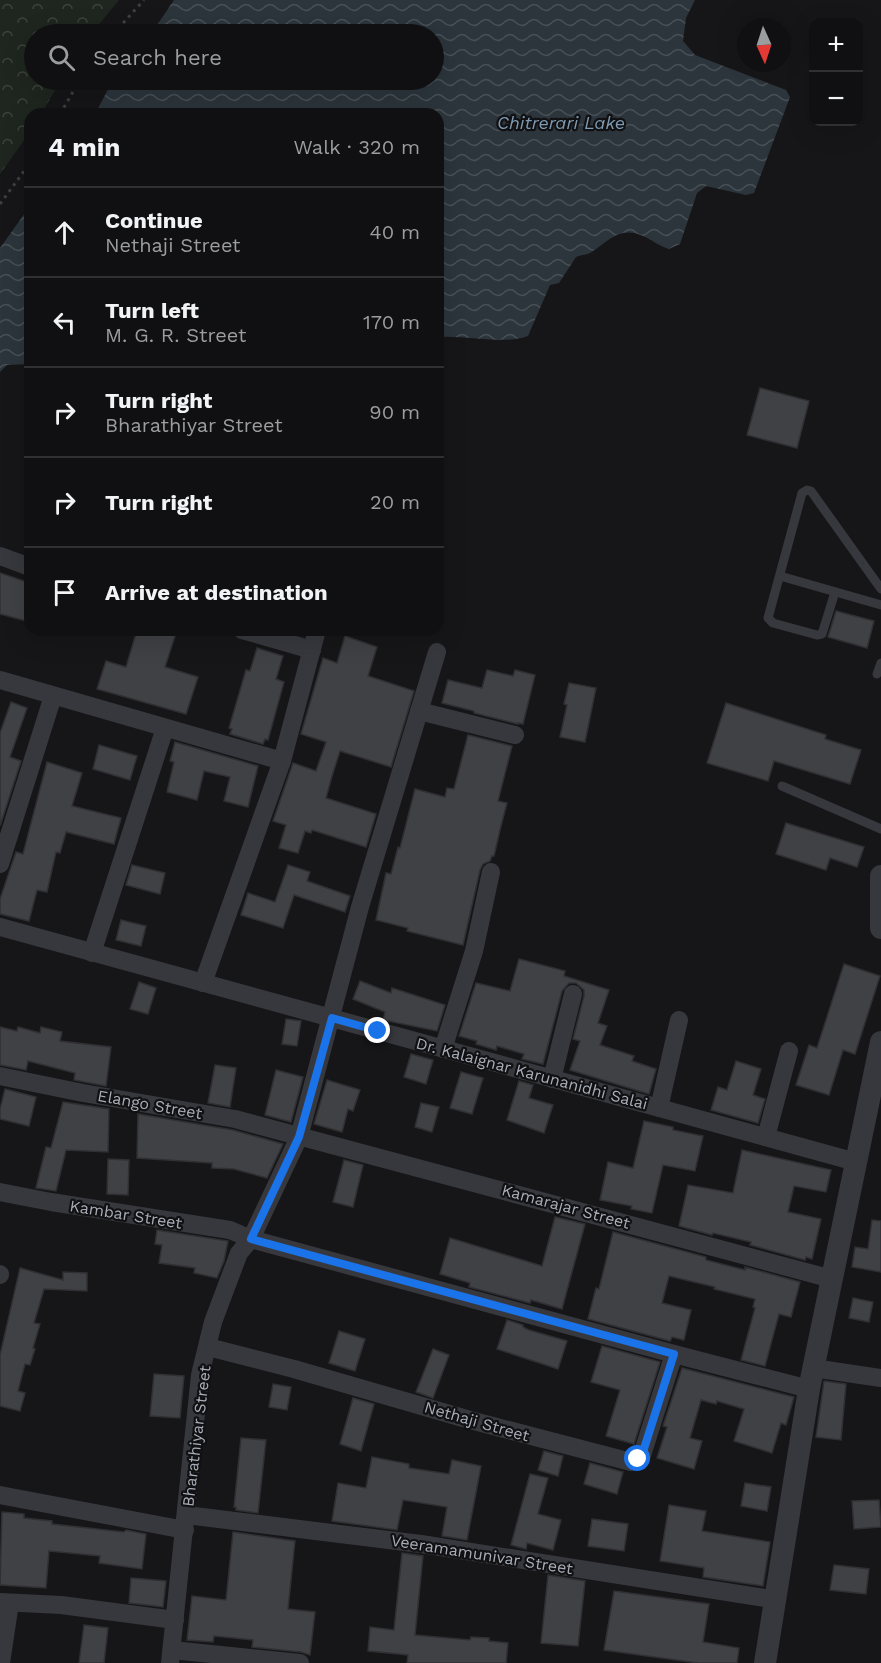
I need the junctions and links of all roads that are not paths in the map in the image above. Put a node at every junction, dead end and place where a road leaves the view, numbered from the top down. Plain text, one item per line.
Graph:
1 (0, 556) edge
2 (24, 565) edge
3 (780, 576) junction
4 (881, 589) edge
5 (835, 592) junction
6 (881, 605) edge
7 (263, 636) edge
8 (316, 636) edge
9 (312, 650) junction
10 (437, 652) dead end
11 (881, 663) edge
12 (876, 674) dead end
13 (0, 680) edge
14 (53, 696) junction
15 (419, 711) junction
16 (165, 728) junction
17 (515, 735) dead end
18 (282, 761) junction
19 (782, 786) dead end
20 (881, 829) edge
21 (0, 864) edge
22 (491, 872) dead end
23 (881, 876) edge
24 (0, 927) edge
25 (881, 928) edge
26 (92, 953) junction
27 (203, 983) junction
28 (573, 994) dead end
29 (332, 1018) junction
30 (679, 1020) dead end
31 (881, 1042) edge
32 (443, 1049) junction
33 (789, 1052) dead end
34 (879, 1066) edge
35 (0, 1076) edge
36 (552, 1079) junction
37 (659, 1108) junction
38 (299, 1137) junction
39 (766, 1137) junction
40 (856, 1162) junction
41 (0, 1192) edge
42 (251, 1239) junction
43 (832, 1279) junction
44 (208, 1347) junction
45 (674, 1354) junction
46 (811, 1378) junction
47 (881, 1378) edge
48 (0, 1495) edge
49 (186, 1522) junction
50 (777, 1600) junction
51 (5, 1603) edge
52 (175, 1620) junction
53 (171, 1657) edge
54 (1, 1663) edge
55 (300, 1663) edge
56 (765, 1663) edge

1 - 2 street
3 - 4 lane
3 - 5 lane
3 - 5 lane
5 - 6 lane
7 - 9 street
8 - 9 street
9 - 18 street
10 - 15 street, Bharathiyar Street
11 - 12 lane
13 - 14 street
14 - 16 street
14 - 21 street
15 - 17 street
15 - 29 street, Bharathiyar Street
16 - 18 street
16 - 26 street
18 - 27 street
19 - 20 lane
22 - 32 street
23 - 25 street
24 - 26 street, Dr. Kalaignar Karunanidhi Salai
26 - 27 street, Dr. Kalaignar Karunanidhi Salai
27 - 29 street, Dr. Kalaignar Karunanidhi Salai
28 - 36 street
29 - 32 street, Dr. Kalaignar Karunanidhi Salai
29 - 38 street, Bharathiyar Street
30 - 37 street
31 - 34 street
32 - 36 street, Dr. Kalaignar Karunanidhi Salai
33 - 39 street
34 - 40 street
35 - 38 street, Elango Street
36 - 37 street, Dr. Kalaignar Karunanidhi Salai
37 - 39 street, Dr. Kalaignar Karunanidhi Salai
38 - 42 street, Bharathiyar Street
38 - 43 street, Kamarajar Street
39 - 40 street, Dr. Kalaignar Karunanidhi Salai
40 - 43 street
41 - 42 street, Kambar Street
42 - 44 street, Bharathiyar Street
42 - 45 street, Kambar Street
43 - 46 street
44 - 45 street, Nethaji Street
44 - 49 street, Bharathiyar Street
45 - 46 street, Kambar Street
46 - 47 street, Kambar Street
46 - 50 street
48 - 49 street, Veeramamunivar Street
49 - 50 street, Veeramamunivar Street
49 - 52 street, Bharathiyar Street
50 - 56 street
51 - 52 street
51 - 54 street
52 - 53 street, Bharathiyar Street
53 - 55 street

